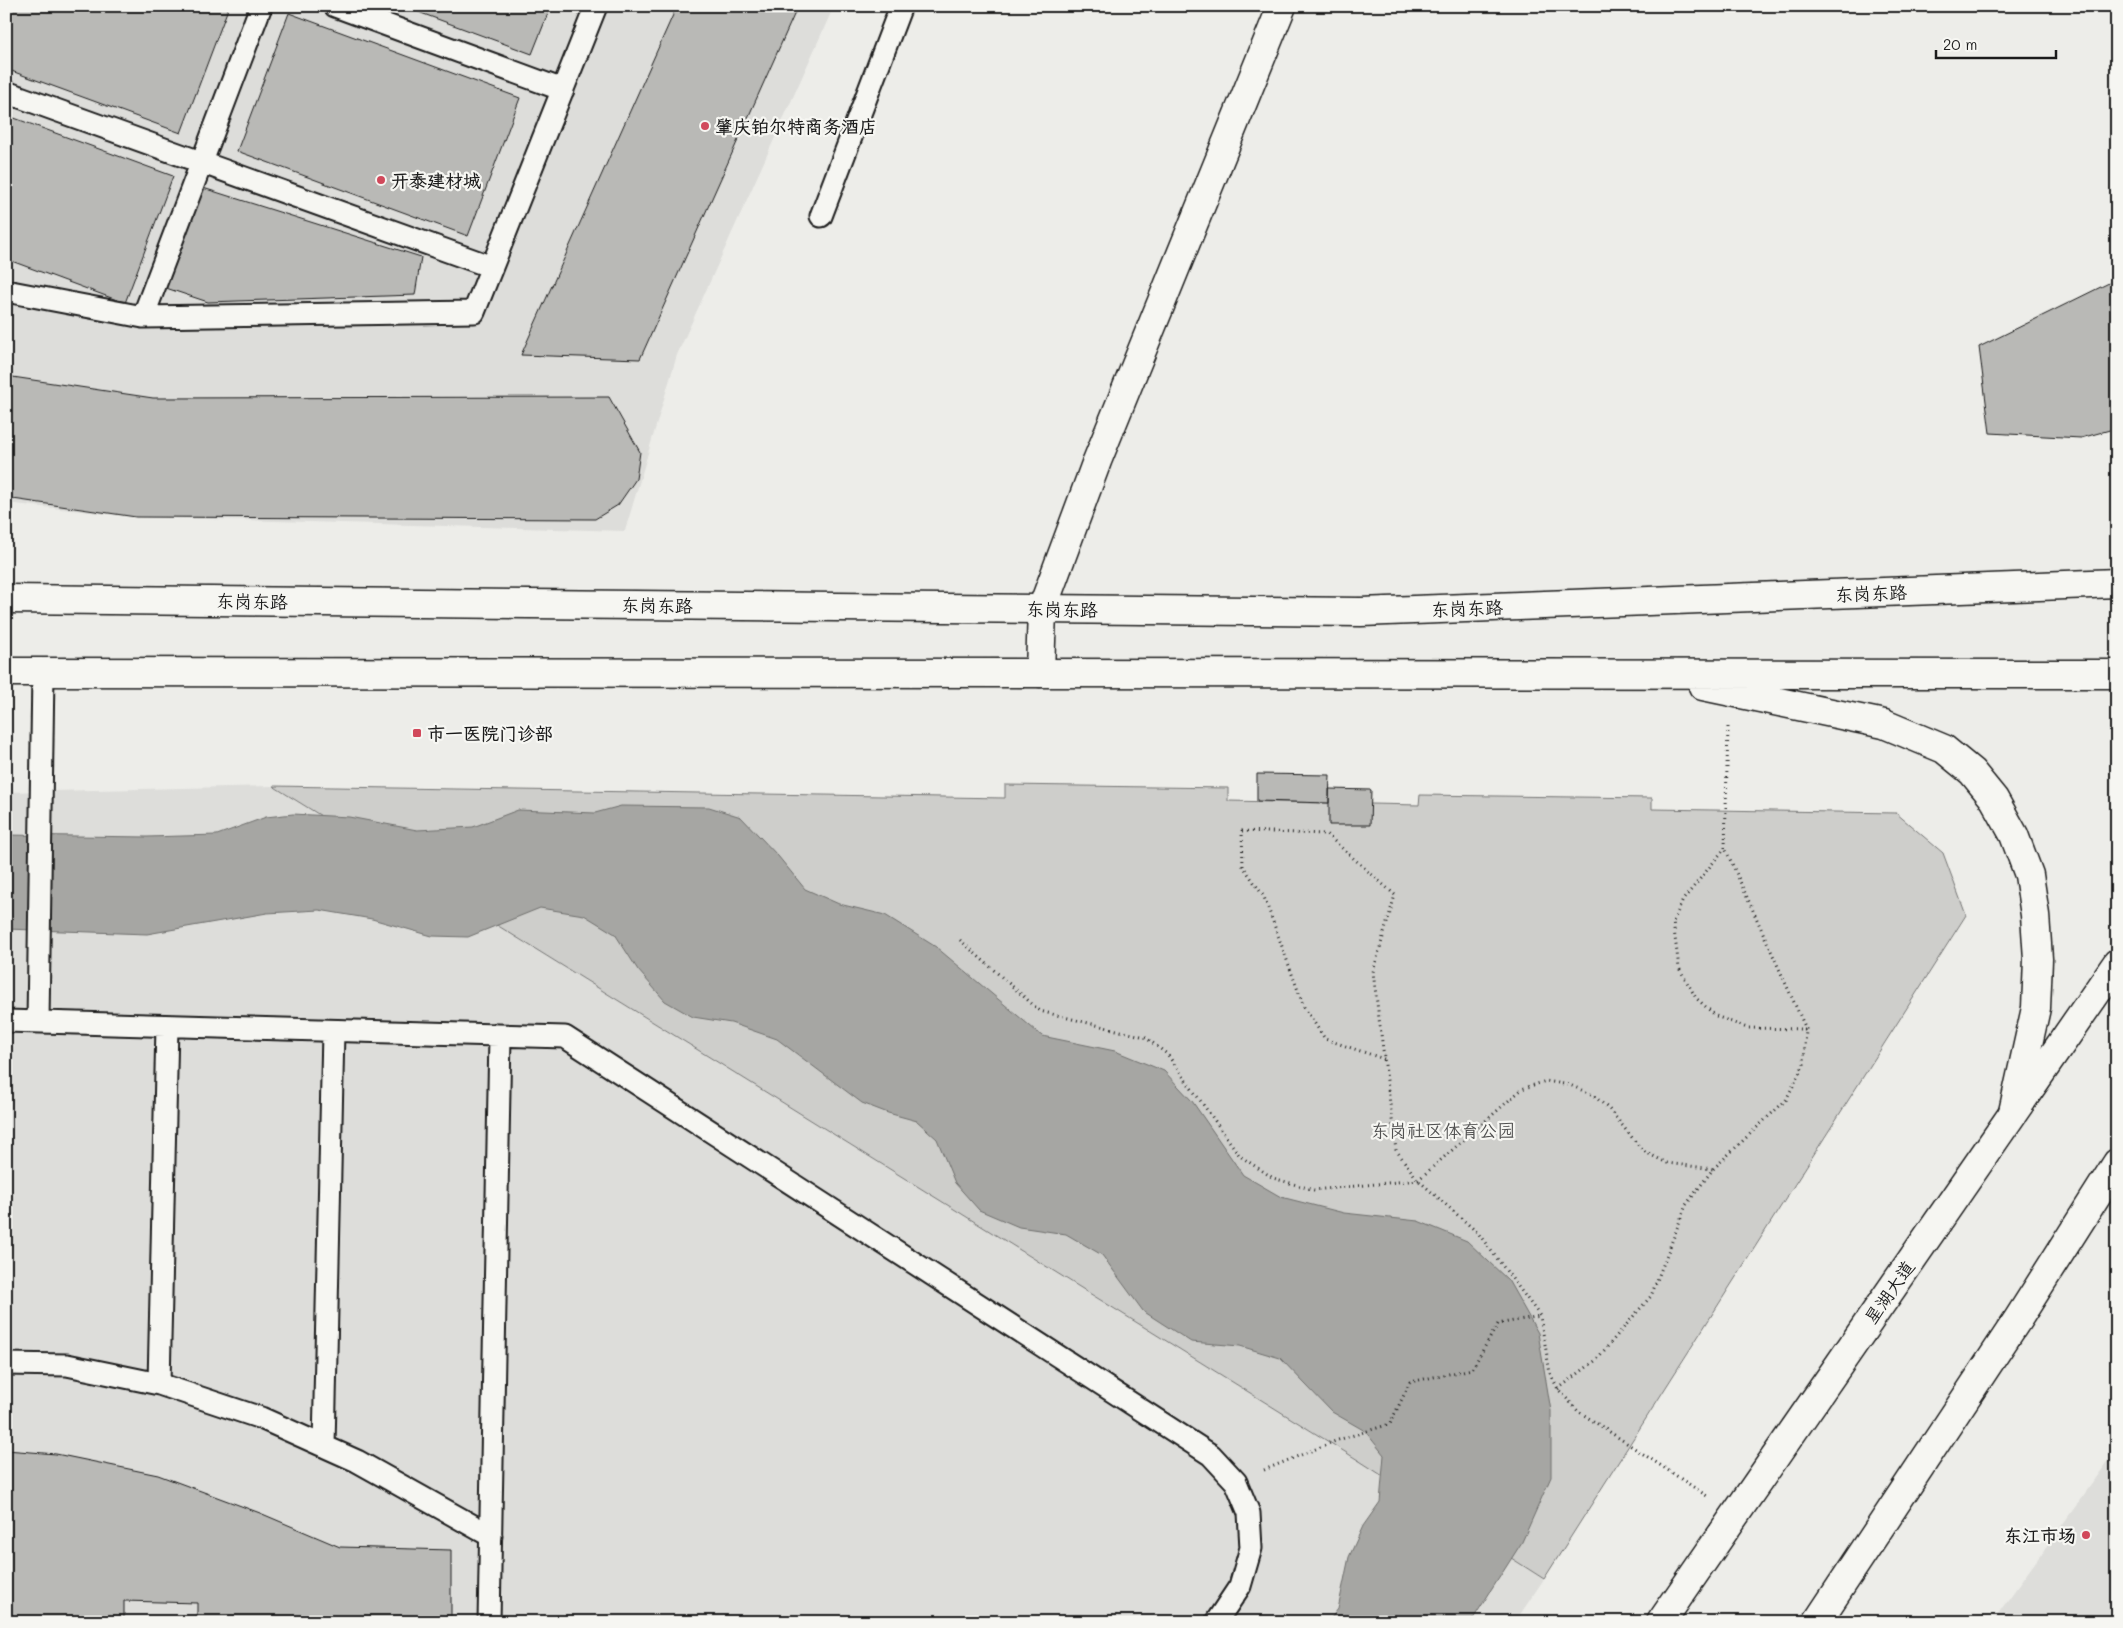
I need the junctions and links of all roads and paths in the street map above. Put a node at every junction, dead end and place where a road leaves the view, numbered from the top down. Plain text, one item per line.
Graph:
1 (261, 6) edge
2 (335, 6) edge
3 (596, 6) edge
4 (901, 6) edge
5 (1282, 6) edge
6 (563, 90) junction
7 (6, 92) edge
8 (201, 162) junction
9 (820, 216) dead end
10 (492, 267) junction
11 (6, 291) edge
12 (143, 317) junction
13 (2117, 583) edge
14 (6, 598) edge
15 (1042, 609) junction
16 (6, 672) edge
17 (43, 672) junction
18 (1040, 674) junction
19 (2117, 674) edge
20 (1648, 675) junction
21 (1729, 692) junction
22 (1725, 848) junction
23 (960, 940) dead end
24 (2117, 963) edge
25 (6, 1021) edge
26 (38, 1022) junction
27 (167, 1026) junction
28 (1806, 1029) junction
29 (333, 1031) junction
30 (500, 1036) junction
31 (1384, 1059) junction
32 (2014, 1112) junction
33 (2117, 1163) edge
34 (1713, 1168) junction
35 (1418, 1180) junction
36 (1540, 1316) junction
37 (6, 1364) edge
38 (159, 1384) junction
39 (1558, 1389) junction
40 (324, 1446) junction
41 (1236, 1482) junction
42 (1735, 1515) junction
43 (491, 1536) junction
44 (489, 1622) edge
45 (1216, 1622) edge
46 (1661, 1622) edge
47 (1817, 1622) edge

1 - 8 lane
2 - 6 lane
3 - 6 lane
4 - 9 lane
5 - 15 main road
6 - 10 lane
7 - 8 lane
8 - 10 lane
8 - 12 lane
10 - 12 lane
11 - 12 lane
13 - 15 main road, 东岗东路
14 - 15 main road, 东岗东路
15 - 18 main road
16 - 17 main road
17 - 18 main road
17 - 26 lane
18 - 20 main road
19 - 20 main road
20 - 21 main road
21 - 22 path
21 - 32 main road
22 - 28 path
22 - 28 path
23 - 35 path
24 - 32 main road, 星湖大道
25 - 26 lane
26 - 27 lane
27 - 29 lane
27 - 38 lane
28 - 34 path
29 - 30 lane
29 - 40 lane
30 - 41 lane
30 - 43 lane
31 - 31 path
31 - 35 path
32 - 42 main road, 星湖大道
33 - 47 main road
34 - 35 path
34 - 39 path
35 - 36 path
36 - 39 path
36 - 41 path
37 - 38 lane
38 - 40 lane
39 - 42 path
40 - 43 lane
41 - 45 lane
42 - 46 main road, 星湖大道
43 - 44 lane

